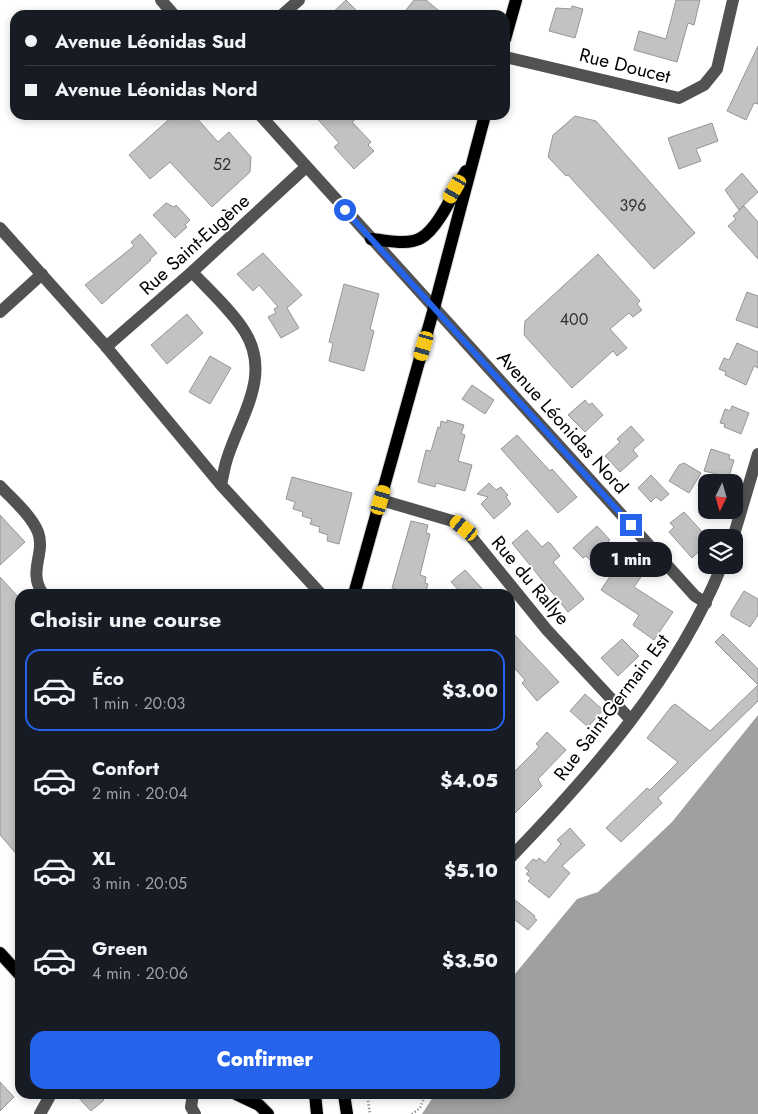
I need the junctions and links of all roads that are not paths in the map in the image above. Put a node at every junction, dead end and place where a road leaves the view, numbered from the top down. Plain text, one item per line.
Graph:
1 (161, 0) edge
2 (299, 0) edge
3 (516, 0) edge
4 (733, 0) edge
5 (170, 10) edge
6 (288, 10) edge
7 (510, 22) edge
8 (510, 58) edge
9 (264, 120) edge
10 (484, 120) edge
11 (474, 156) junction
12 (306, 167) junction
13 (0, 228) edge
14 (371, 239) junction
15 (192, 272) junction
16 (42, 274) junction
17 (434, 308) junction
18 (0, 312) edge
19 (106, 347) junction
20 (758, 454) edge
21 (221, 485) junction
22 (0, 486) edge
23 (381, 500) junction
24 (736, 529) edge
25 (718, 574) edge
26 (40, 589) edge
27 (316, 589) edge
28 (355, 589) edge
29 (514, 589) edge
30 (515, 591) edge
31 (706, 604) junction
32 (630, 719) junction
33 (515, 853) edge
34 (0, 953) edge
35 (15, 970) edge
36 (48, 1099) edge
37 (193, 1099) edge
38 (246, 1099) edge
39 (316, 1099) edge
40 (345, 1099) edge
41 (40, 1114) edge
42 (196, 1114) edge
43 (268, 1114) edge
44 (317, 1114) edge
45 (347, 1114) edge

1 - 5 street
2 - 6 street
3 - 7 main road
4 - 8 street, Rue Doucet
9 - 12 street, Avenue Léonidas Nord
10 - 11 main road
11 - 14 main road
11 - 17 main road
12 - 14 street, Avenue Léonidas Nord
12 - 15 street, Rue Saint-Eugène
13 - 16 street
14 - 17 street, Avenue Léonidas Nord
15 - 19 street, Rue Saint-Eugène
15 - 21 street
16 - 18 street
16 - 19 street
17 - 23 main road
17 - 31 street, Avenue Léonidas Nord
19 - 21 street
20 - 24 street
21 - 27 street
22 - 26 street
23 - 28 main road
23 - 29 street, Rue du Rallye
25 - 31 street, Rue Saint-Germain Est
30 - 32 street, Rue du Rallye
31 - 32 street, Rue Saint-Germain Est
32 - 33 street, Rue Saint-Germain Est
34 - 35 main road
36 - 41 street
37 - 42 street
38 - 43 main road
39 - 44 main road
40 - 45 main road

